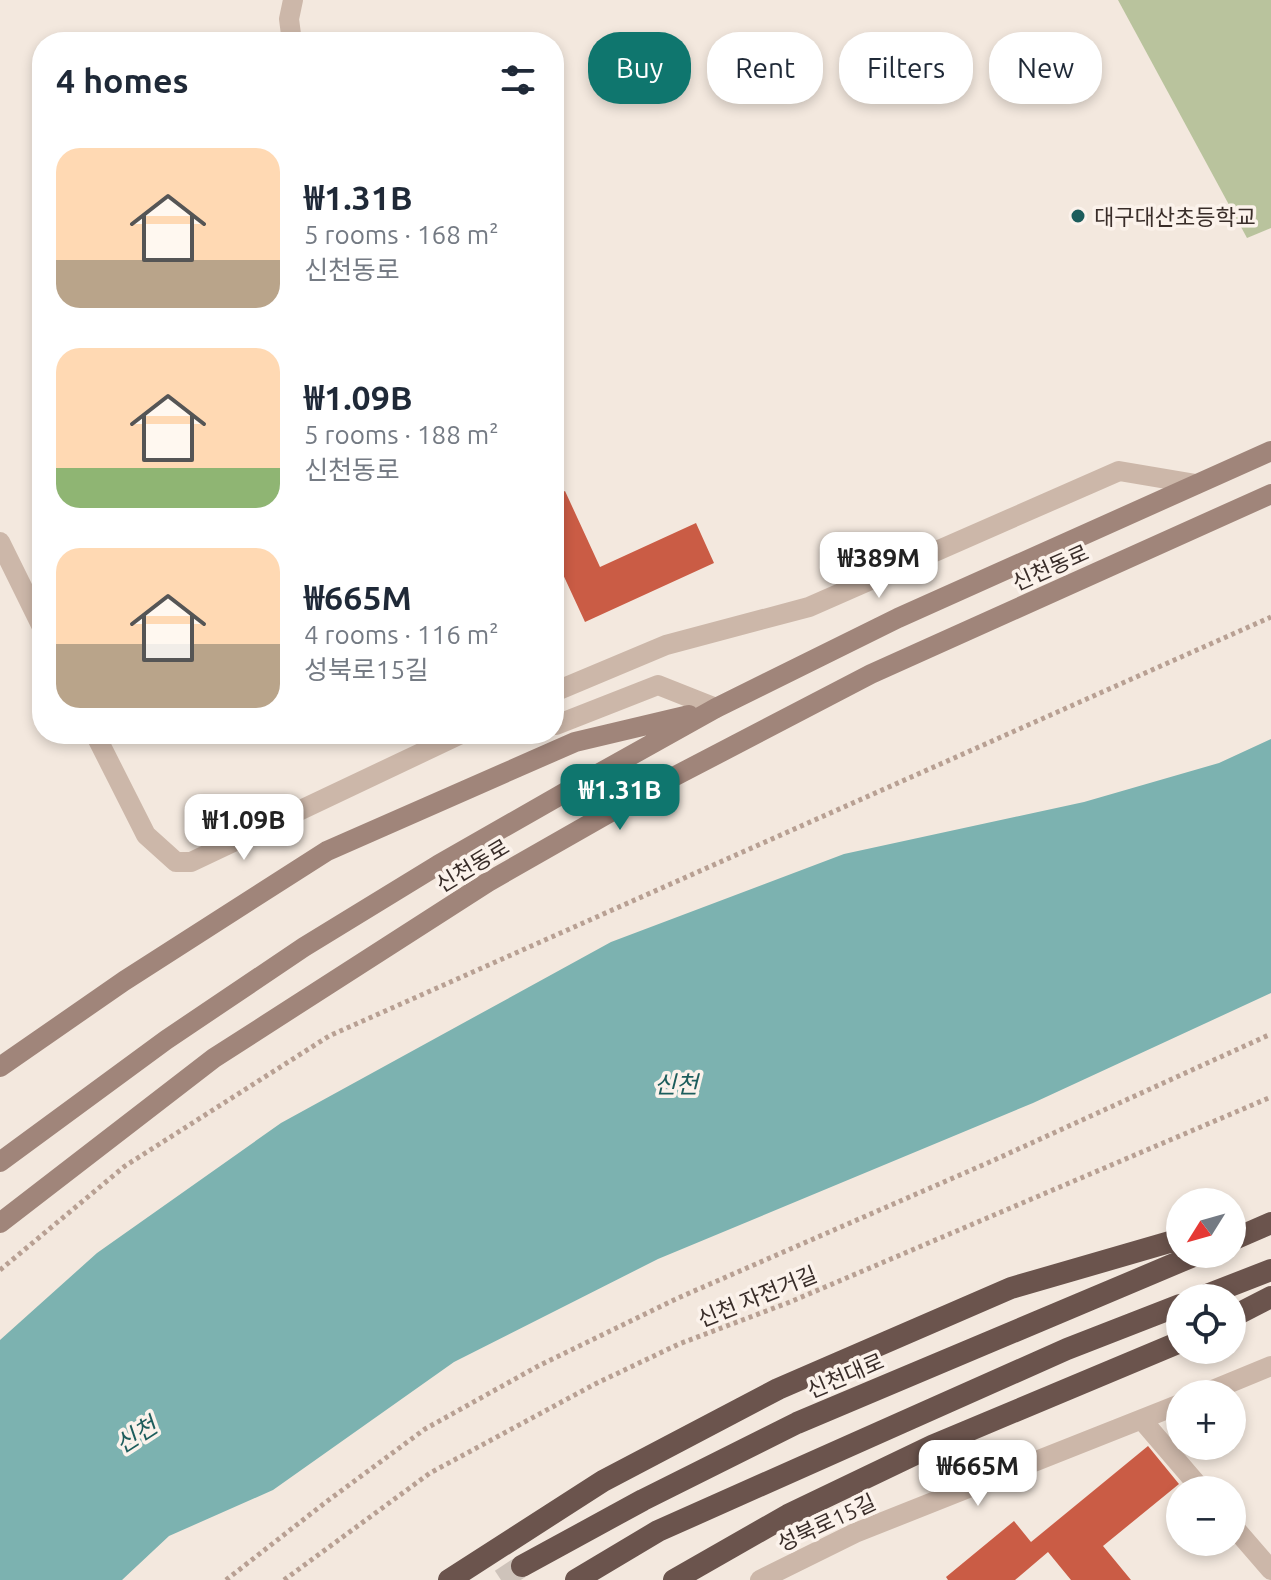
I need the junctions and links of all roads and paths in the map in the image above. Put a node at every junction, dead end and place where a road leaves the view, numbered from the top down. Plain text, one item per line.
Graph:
1 (293, 0) edge
2 (291, 32) edge
3 (1271, 451) edge
4 (1196, 484) junction
5 (1271, 494) edge
6 (0, 542) edge
7 (32, 607) edge
8 (1271, 617) edge
9 (564, 688) edge
10 (716, 708) junction
11 (564, 722) edge
12 (100, 744) edge
13 (440, 744) edge
14 (1271, 1034) edge
15 (0, 1067) edge
16 (1271, 1097) edge
17 (0, 1162) edge
18 (1271, 1213) edge
19 (1246, 1220) edge
20 (0, 1223) edge
21 (1271, 1223) edge
22 (1246, 1234) edge
23 (1166, 1243) edge
24 (1166, 1267) edge
25 (0, 1270) edge
26 (1271, 1270) edge
27 (1235, 1284) edge
28 (1271, 1297) edge
29 (1166, 1310) edge
30 (1246, 1310) edge
31 (1166, 1348) edge
32 (1271, 1366) edge
33 (1237, 1380) edge
34 (1166, 1410) edge
35 (1142, 1420) junction
36 (1190, 1476) edge
37 (1246, 1541) edge
38 (522, 1566) tunnel mouth
39 (1271, 1570) edge
40 (226, 1580) edge
41 (284, 1580) edge
42 (449, 1580) edge
43 (576, 1580) edge
44 (674, 1580) edge
45 (760, 1580) edge

1 - 2 street
3 - 4 main road, 신천동로
4 - 9 street
4 - 10 main road, 신천동로
5 - 20 main road, 신천동로
6 - 7 street
8 - 25 path
10 - 11 street
10 - 15 main road
10 - 17 main road, 신천동로
12 - 13 street
14 - 40 path
16 - 41 path, 신천 자전거길
18 - 19 highway
21 - 22 highway
23 - 42 highway
24 - 38 highway, 신천대로
26 - 27 highway
28 - 30 highway
29 - 43 highway
31 - 44 highway
32 - 33 street
34 - 35 street, 성북로15길
35 - 36 street
35 - 45 street, 성북로15길
37 - 39 street

